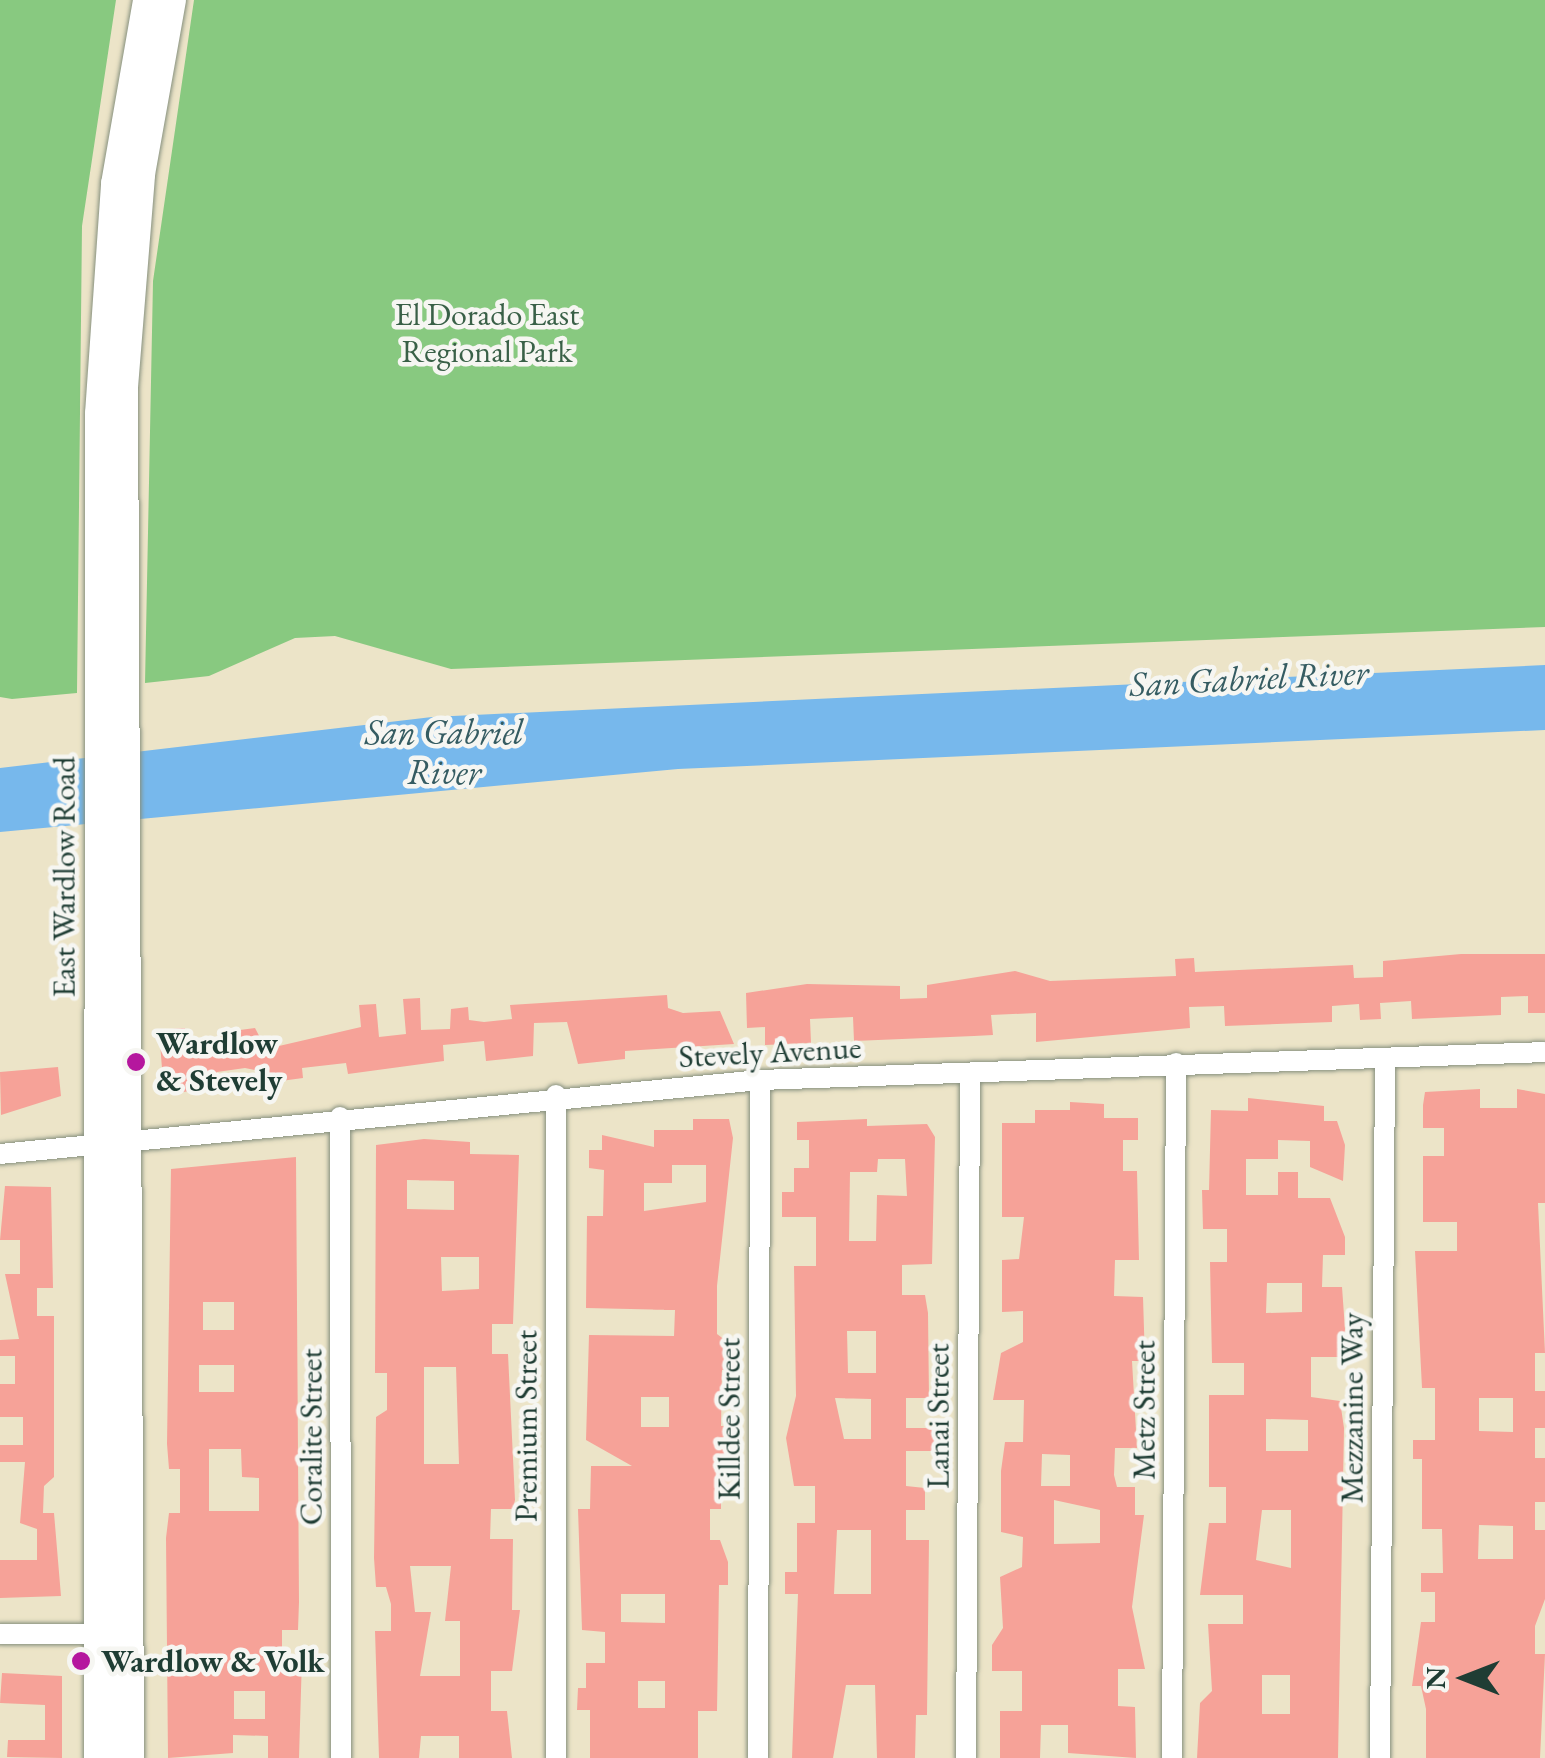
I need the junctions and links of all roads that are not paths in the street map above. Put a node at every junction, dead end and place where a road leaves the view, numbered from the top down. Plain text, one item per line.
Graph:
1 (148, 0) edge
2 (172, 0) edge
3 (110, 665) junction
4 (1545, 1052) edge
5 (1385, 1058) junction
6 (1176, 1063) junction
7 (970, 1075) junction
8 (760, 1080) junction
9 (556, 1095) junction
10 (340, 1117) junction
11 (113, 1140) junction
12 (0, 1154) edge
13 (0, 1634) edge
14 (114, 1634) junction
15 (99, 1758) edge
16 (130, 1758) edge
17 (341, 1758) edge
18 (556, 1758) edge
19 (758, 1758) edge
20 (966, 1758) edge
21 (1172, 1758) edge
22 (1380, 1758) edge

1 - 3 main road, East Wardlow Road
2 - 3 main road, East Wardlow Road
3 - 11 main road, East Wardlow Road
4 - 5 street, Stevely Avenue
5 - 6 street, Stevely Avenue
5 - 22 street, Mezzanine Way
6 - 7 street, Stevely Avenue
6 - 21 street, Metz Street
7 - 8 street, Stevely Avenue
7 - 20 street, Lanai Street
8 - 9 street, Stevely Avenue
8 - 19 street, Killdee Street
9 - 10 street, Stevely Avenue
9 - 18 street, Premium Street
10 - 11 street, Stevely Avenue
10 - 17 street, Coralite Street
11 - 12 street, Stevely Avenue
11 - 14 main road, East Wardlow Road
13 - 14 street
14 - 15 main road, East Wardlow Road
14 - 16 main road, East Wardlow Road

